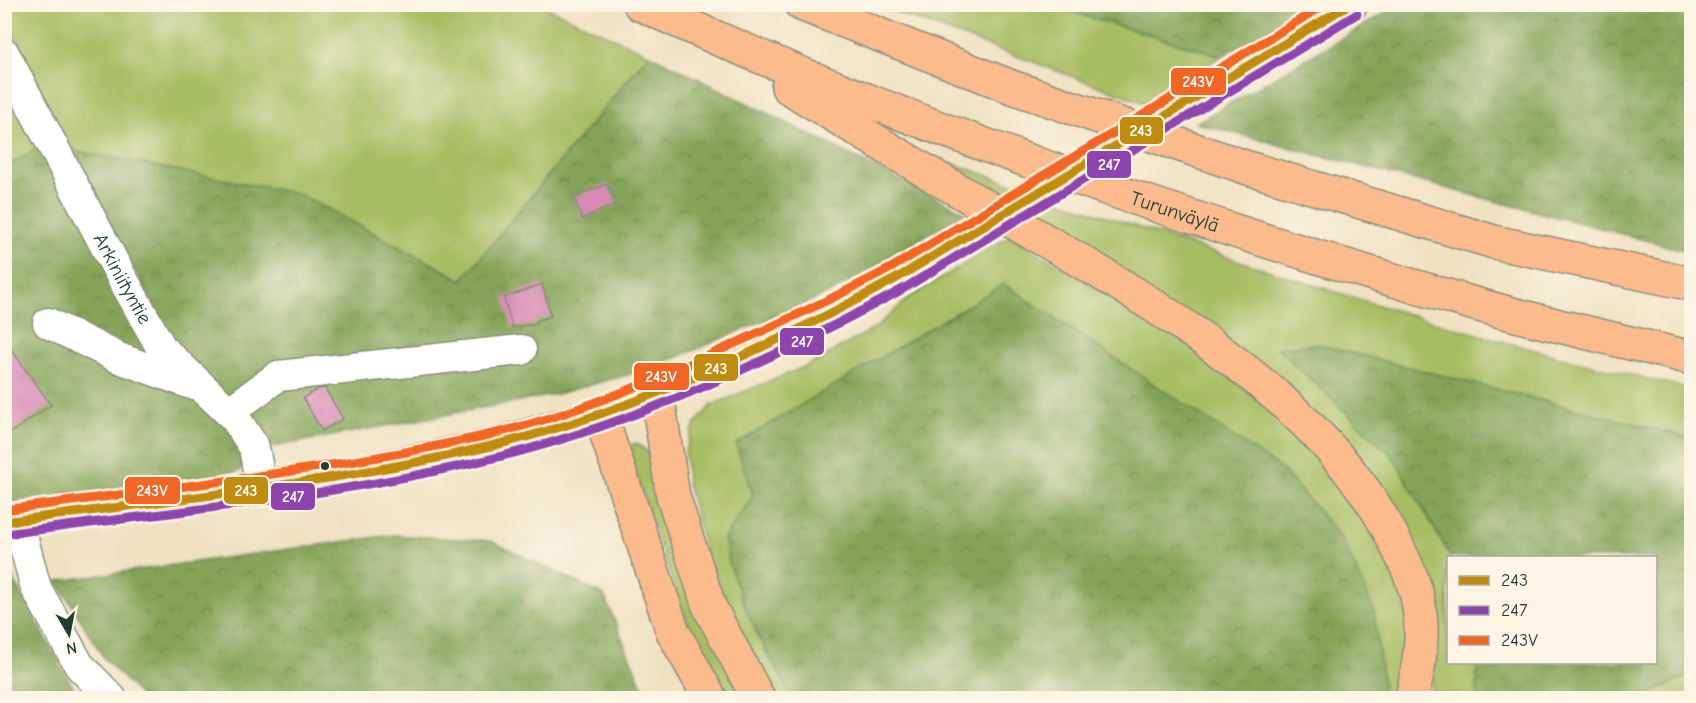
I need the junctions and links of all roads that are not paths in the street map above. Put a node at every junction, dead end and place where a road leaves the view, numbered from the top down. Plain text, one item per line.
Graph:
1 (640, 4) edge
2 (801, 4) edge
3 (1351, 4) edge
4 (692, 28) junction
5 (4, 53) edge
6 (1692, 284) edge
7 (48, 323) dead end
8 (521, 350) dead end
9 (1692, 358) edge
10 (203, 388) junction
11 (657, 393) junction
12 (229, 412) junction
13 (600, 414) junction
14 (261, 487) junction
15 (11, 521) edge
16 (111, 699) edge
17 (710, 699) edge
18 (758, 699) edge
19 (1412, 699) edge

1 - 4 main road, Turunväylä
2 - 6 main road
3 - 11 main road, bridge
4 - 9 main road, Turunväylä
4 - 19 main road
5 - 10 street, Arkiniityntie
7 - 10 street
8 - 12 street
10 - 12 street, Arkiniityntie
11 - 13 main road
11 - 18 main road
12 - 14 street, Arkiniityntie
13 - 14 main road
13 - 17 main road
14 - 15 main road
15 - 16 street

